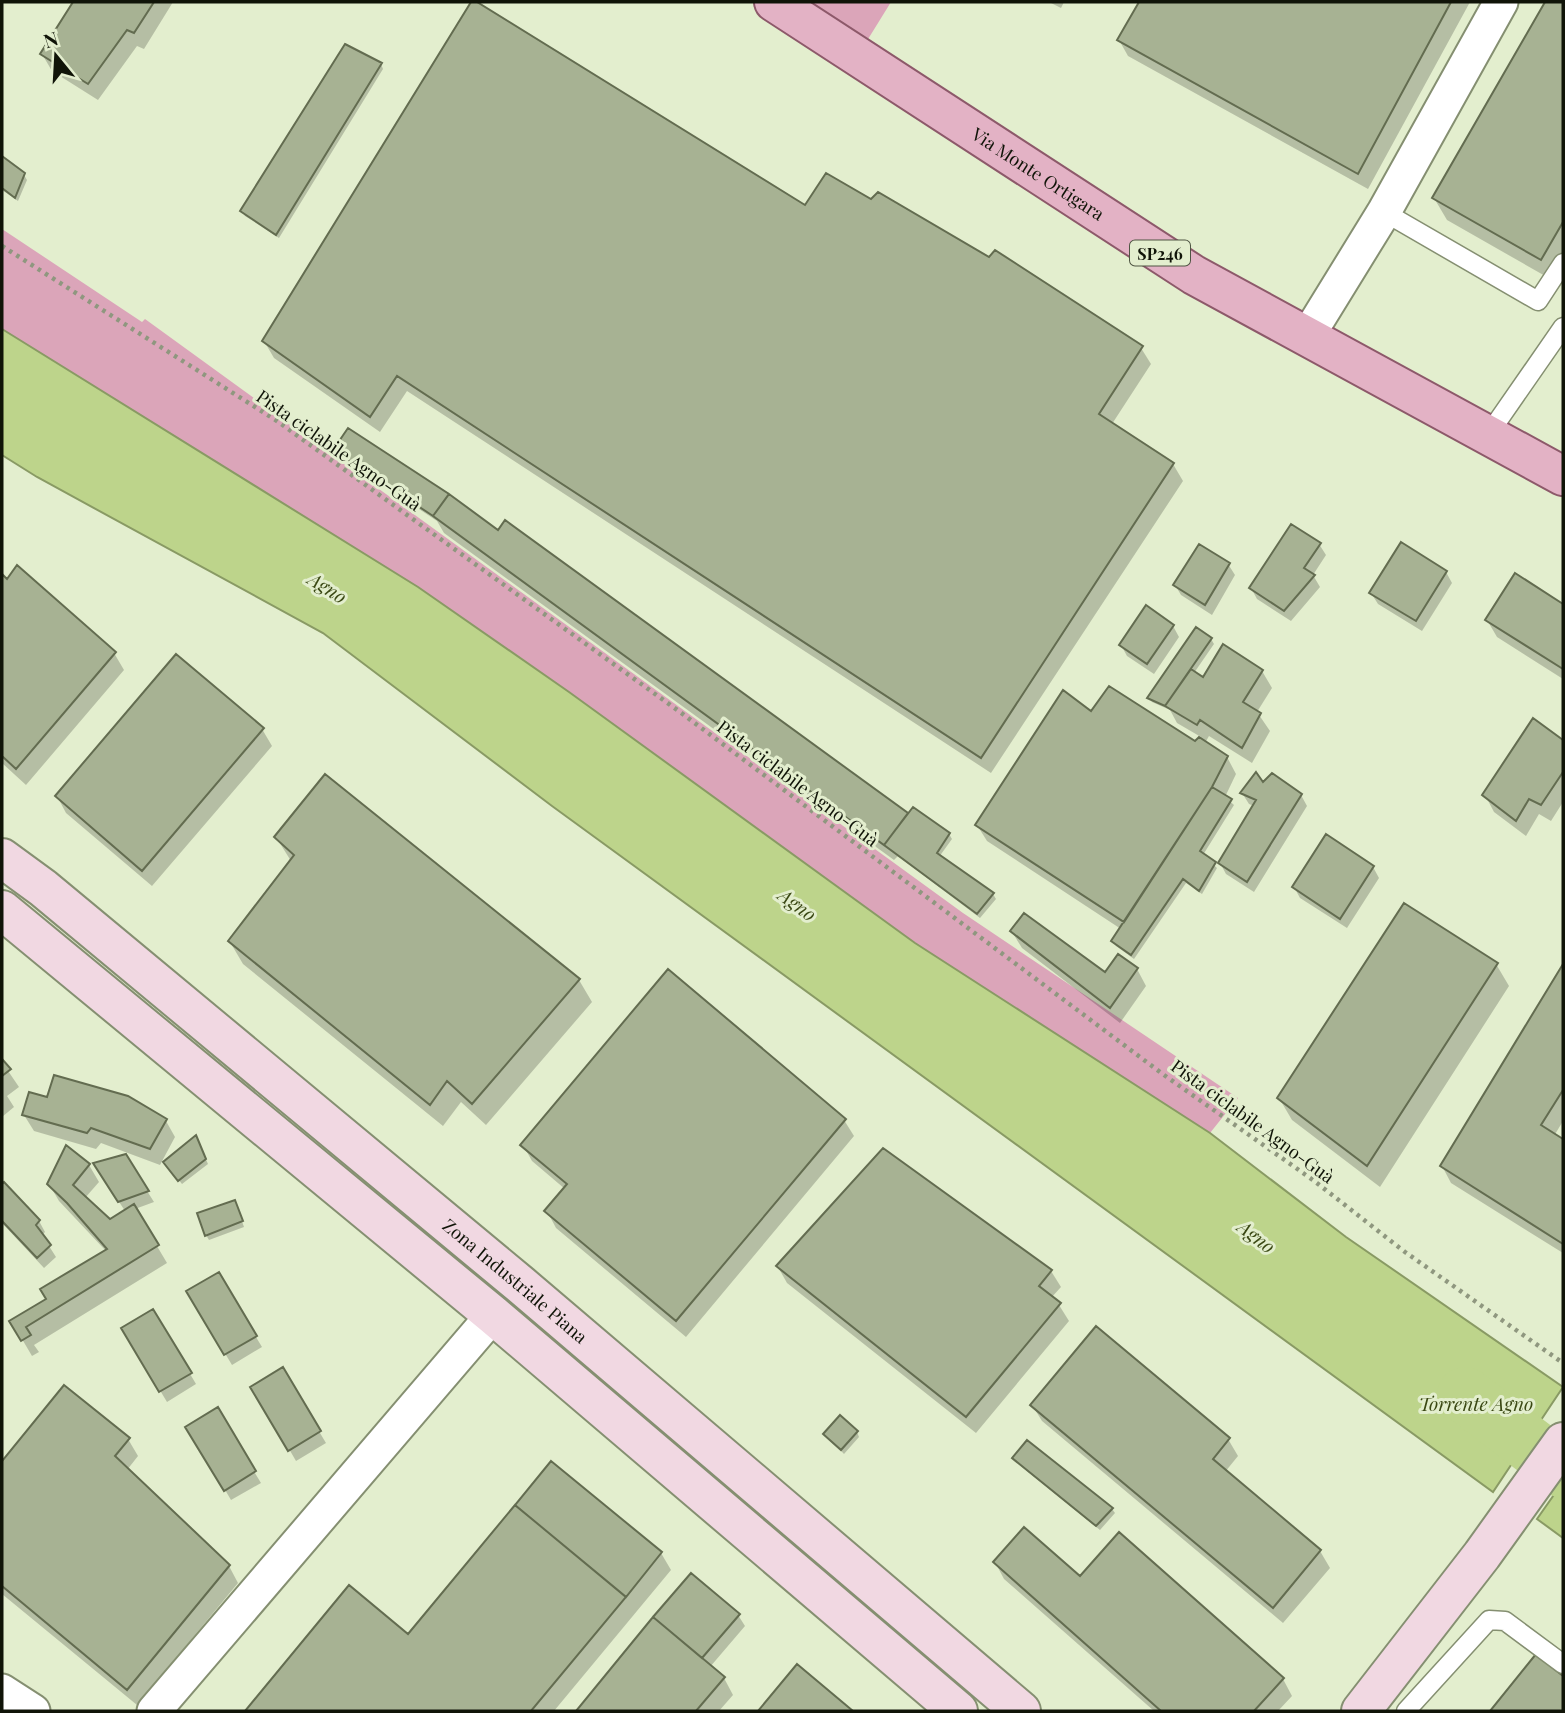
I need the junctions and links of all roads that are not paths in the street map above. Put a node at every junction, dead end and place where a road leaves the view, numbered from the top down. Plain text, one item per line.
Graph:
1 (774, 2) edge
2 (1501, 2) edge
3 (1384, 212) junction
4 (1563, 263) edge
5 (1563, 327) edge
6 (1307, 337) junction
7 (1488, 435) junction
8 (1563, 476) edge
9 (2, 858) edge
10 (2, 909) edge
11 (493, 1315) junction
12 (1563, 1442) edge
13 (1563, 1664) edge
14 (2, 1691) edge
15 (1382, 1708) edge
16 (33, 1711) edge
17 (154, 1711) edge
18 (958, 1711) edge
19 (1021, 1711) edge

1 - 6 main road, Via Monte Ortigara / SP246
2 - 3 street
3 - 4 lane
3 - 6 street
5 - 7 lane
6 - 7 main road, Via Monte Ortigara / SP246
7 - 8 main road, Via Monte Ortigara / SP246
9 - 19 main road, Zona Industriale Piana
10 - 11 main road
11 - 17 street
11 - 18 main road
12 - 15 main road
13 - 15 lane
14 - 16 street

